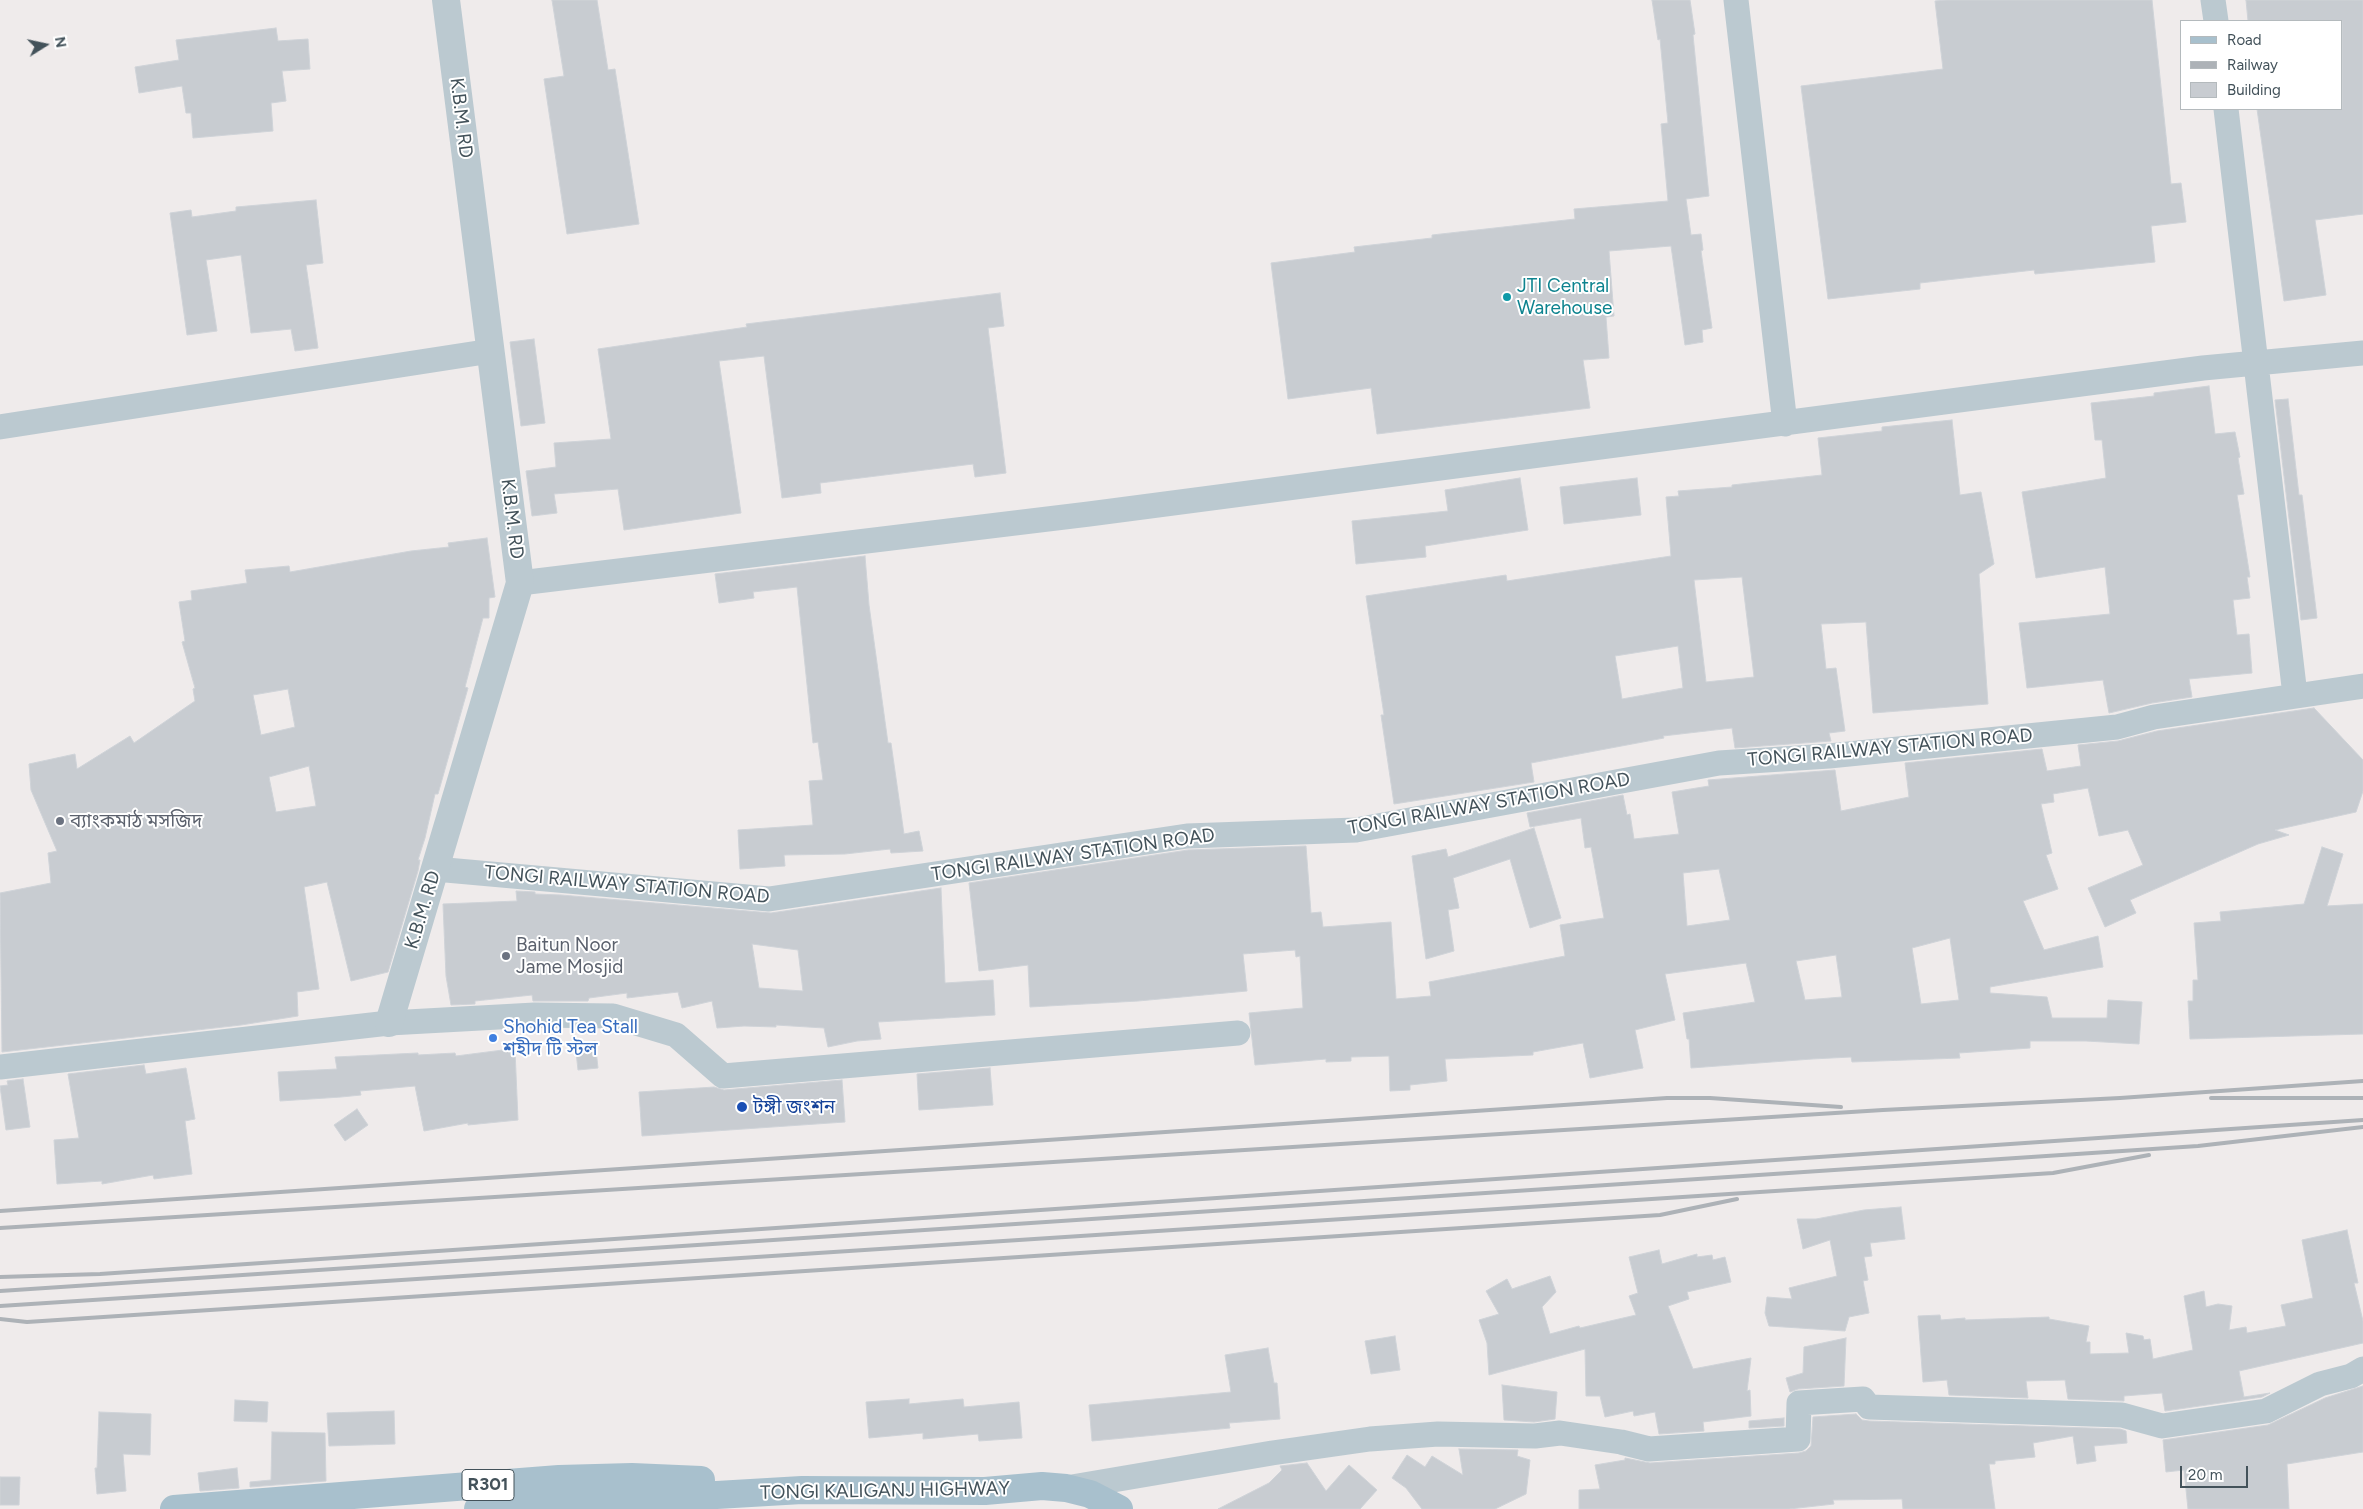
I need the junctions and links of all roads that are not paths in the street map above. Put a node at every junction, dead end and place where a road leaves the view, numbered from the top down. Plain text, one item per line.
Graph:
1 (446, 0) edge
2 (1736, 0) edge
3 (2213, 0) edge
4 (2216, 20) edge
5 (2226, 110) edge
6 (491, 351) junction
7 (2363, 353) edge
8 (2256, 362) junction
9 (1785, 424) junction
10 (0, 427) edge
11 (520, 583) junction
12 (2363, 686) edge
13 (2295, 695) junction
14 (435, 869) junction
15 (388, 1024) junction
16 (1238, 1033) dead end
17 (0, 1067) edge
18 (2363, 1369) edge
19 (1066, 1488) junction
20 (802, 1490) junction
21 (987, 1500) edge
22 (174, 1509) edge
23 (478, 1509) edge
24 (728, 1509) edge
25 (1119, 1509) edge

1 - 6 street, K.B.M. RD
2 - 9 street
3 - 4 street
5 - 8 street
6 - 10 street
6 - 11 street, K.B.M. RD
7 - 8 street
8 - 9 street
8 - 13 street
9 - 11 street
11 - 14 street, K.B.M. RD
12 - 13 street, TONGI RAILWAY STATION ROAD
13 - 14 street, TONGI RAILWAY STATION ROAD
14 - 15 street, K.B.M. RD
15 - 16 street
15 - 17 street
18 - 19 street
19 - 21 main road, TONGI KALIGANJ HIGHWAY / R301
19 - 25 main road, TONGI KALIGANJ HIGHWAY / R301
20 - 21 main road, TONGI KALIGANJ HIGHWAY / R301
20 - 22 main road, R301
20 - 23 main road, TONGI KALIGANJ HIGHWAY / R301
20 - 24 main road, R301

